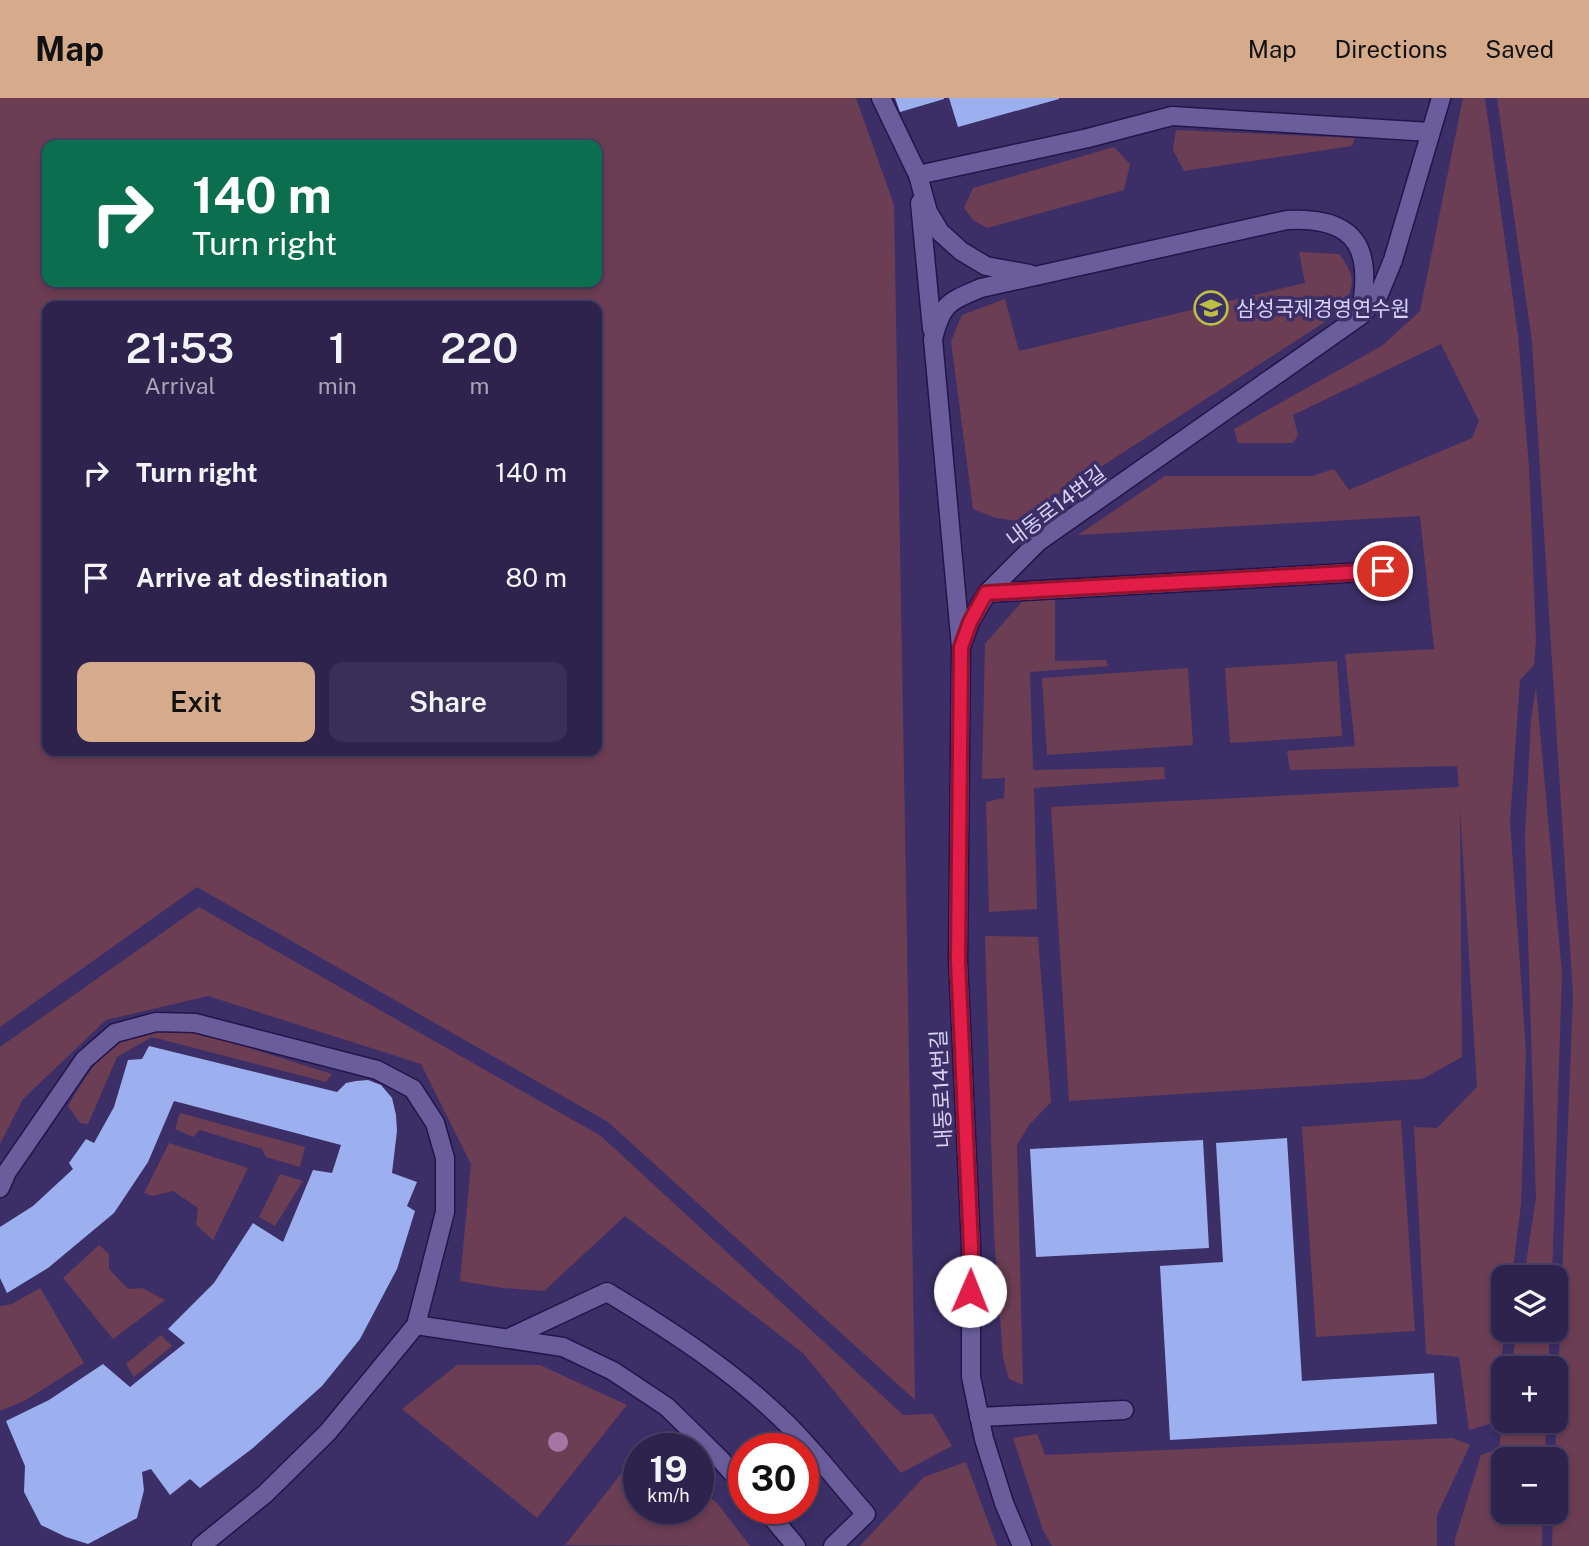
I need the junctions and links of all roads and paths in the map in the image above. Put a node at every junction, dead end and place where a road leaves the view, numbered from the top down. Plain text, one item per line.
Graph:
1 (881, 98) edge
2 (1441, 98) edge
3 (1430, 132) junction
4 (918, 175) junction
5 (1037, 276) junction
6 (1360, 316) junction
7 (933, 339) junction
8 (1383, 571) dead end
9 (986, 593) junction
10 (961, 647) junction
11 (0, 1188) edge
12 (415, 1325) junction
13 (509, 1338) junction
14 (1124, 1410) dead end
15 (979, 1417) junction
16 (728, 1468) edge
17 (777, 1524) edge
18 (201, 1546) edge
19 (796, 1546) edge
20 (833, 1546) edge
21 (1022, 1546) edge

1 - 4 street
2 - 3 street, 내동로14번길
3 - 4 street
3 - 6 street, 내동로14번길
4 - 5 street
4 - 7 street
5 - 6 street
5 - 7 street
6 - 9 street, 내동로14번길
7 - 10 street
8 - 9 street
9 - 10 street, 내동로14번길
10 - 15 street, 내동로14번길
11 - 12 street
12 - 13 street
12 - 18 street
13 - 16 street
13 - 20 street
14 - 15 street
15 - 21 street, 내동로14번길
17 - 19 street

